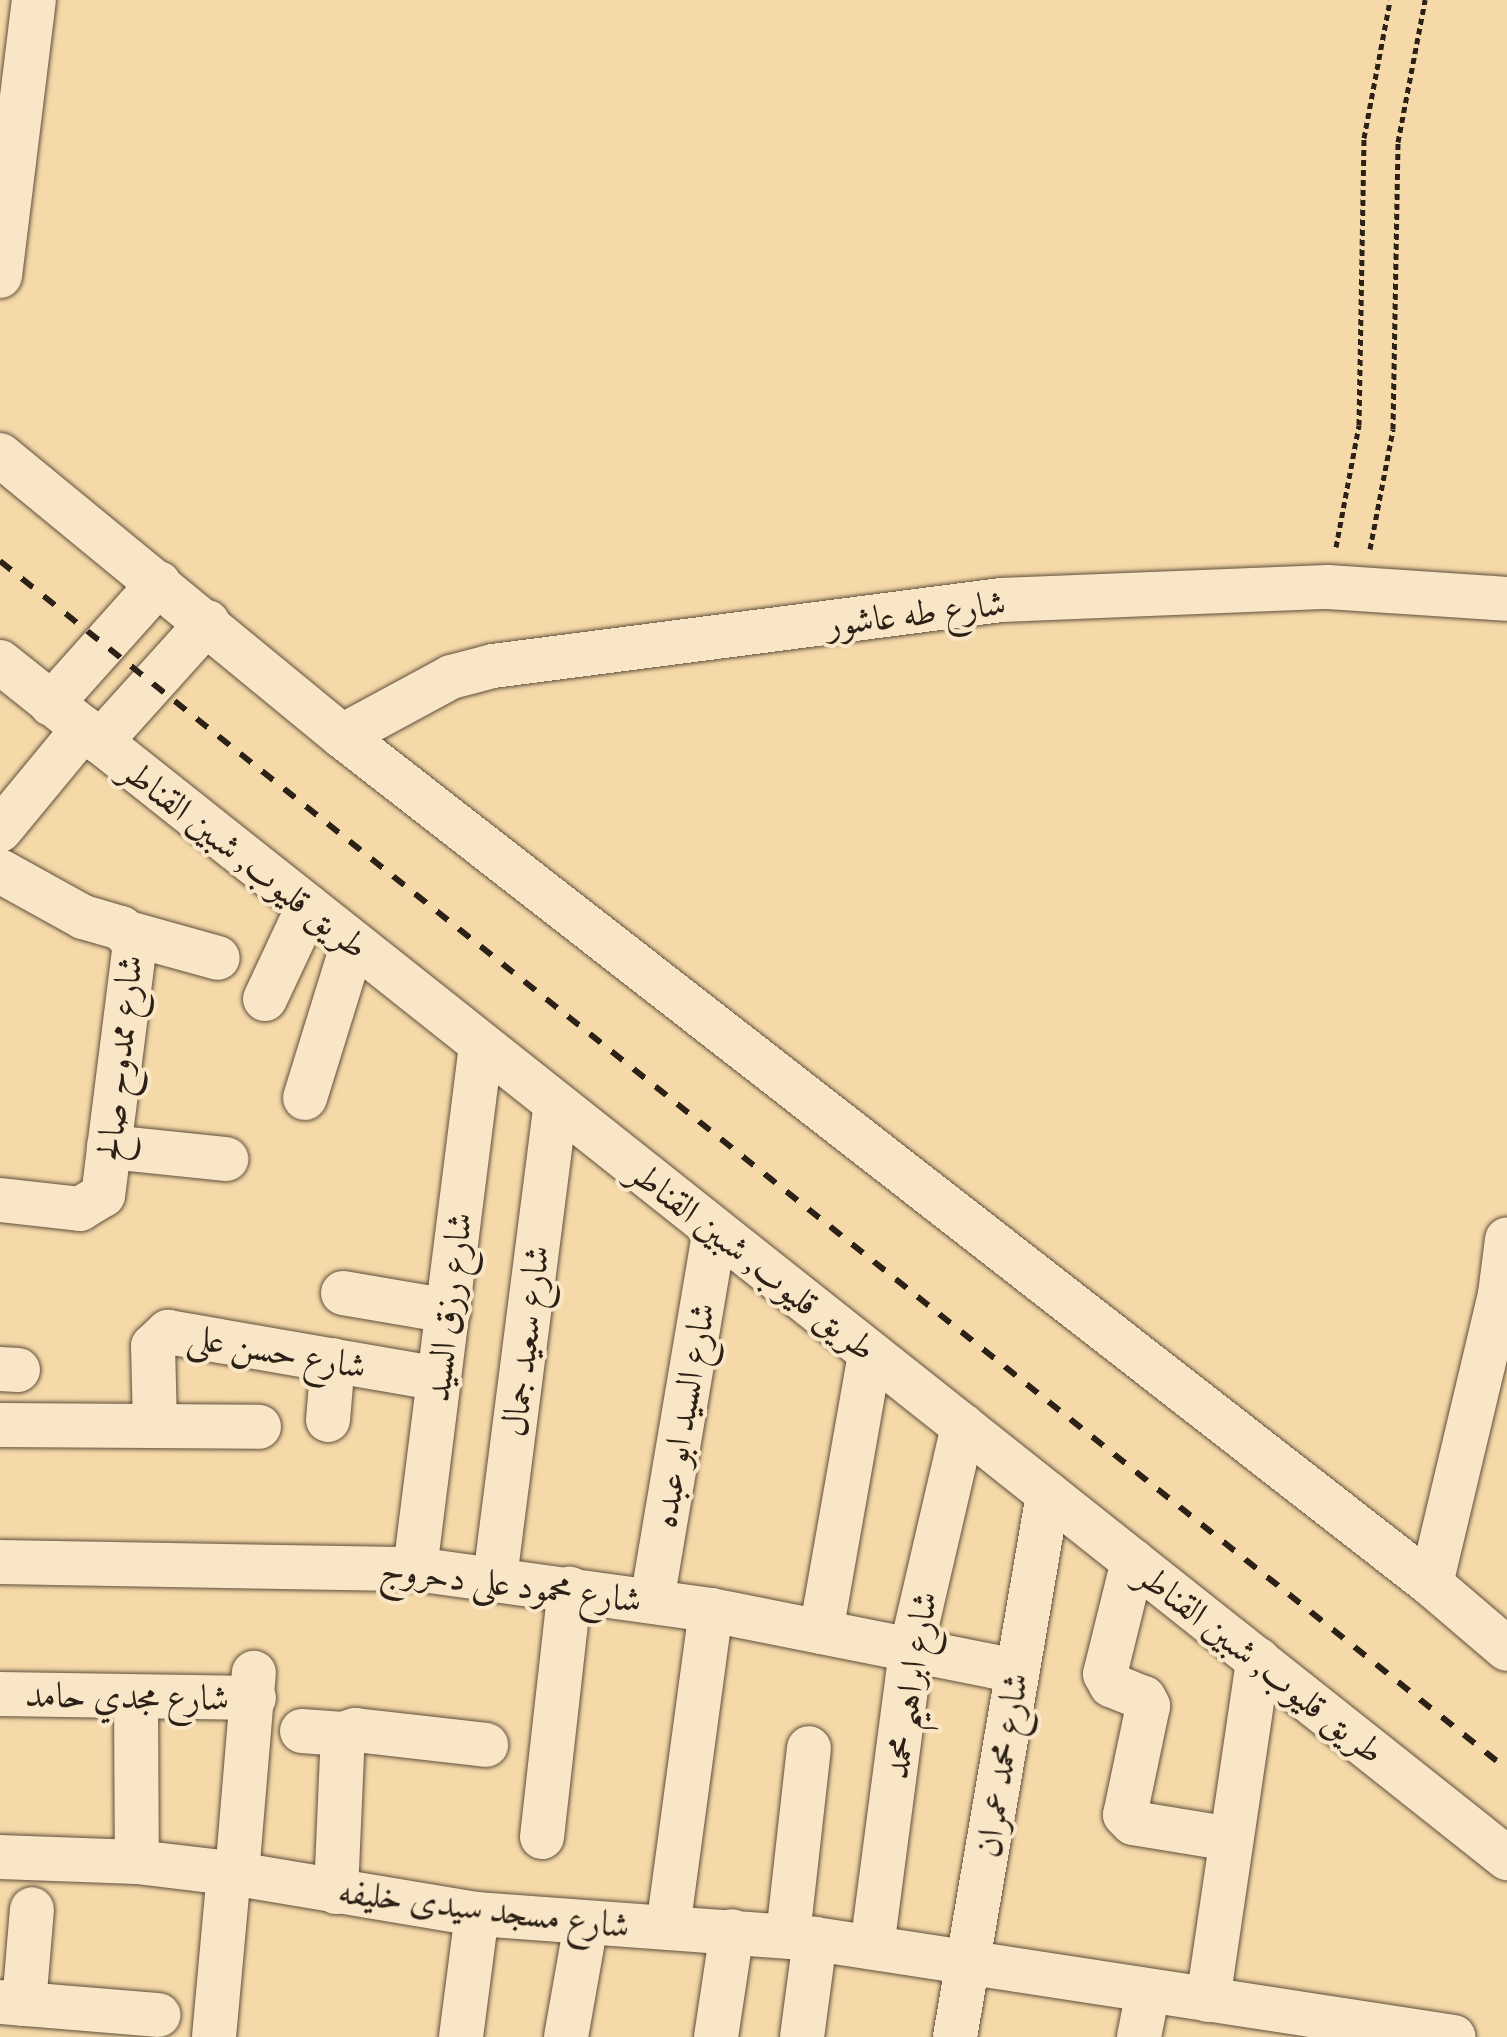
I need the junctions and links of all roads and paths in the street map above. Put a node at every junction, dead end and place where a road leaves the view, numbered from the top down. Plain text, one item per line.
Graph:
1 (34, 0) edge
2 (1390, 0) edge
3 (1425, 0) edge
4 (0, 276) edge
5 (0, 455) edge
6 (159, 583) junction
7 (1346, 588) junction
8 (1507, 599) edge
9 (208, 622) junction
10 (0, 662) edge
11 (78, 725) junction
12 (342, 736) junction
13 (0, 830) edge
14 (0, 871) edge
15 (308, 907) junction
16 (128, 933) junction
17 (353, 943) junction
18 (218, 958) dead end
19 (265, 999) dead end
20 (481, 1045) junction
21 (305, 1098) dead end
22 (556, 1104) junction
23 (226, 1159) dead end
24 (108, 1165) junction
25 (0, 1200) edge
26 (715, 1230) junction
27 (1507, 1239) edge
28 (343, 1293) dead end
29 (448, 1311) junction
30 (870, 1353) junction
31 (333, 1360) junction
32 (439, 1379) junction
33 (328, 1420) dead end
34 (0, 1425) edge
35 (155, 1426) junction
36 (963, 1426) junction
37 (259, 1427) dead end
38 (1048, 1494) junction
39 (1133, 1561) junction
40 (0, 1562) edge
41 (415, 1569) junction
42 (495, 1578) junction
43 (1431, 1584) junction
44 (570, 1589) junction
45 (652, 1601) junction
46 (711, 1610) junction
47 (821, 1632) junction
48 (1507, 1649) edge
49 (911, 1650) junction
50 (1258, 1660) junction
51 (1016, 1671) junction
52 (0, 1694) edge
53 (136, 1697) junction
54 (486, 1745) dead end
55 (809, 1748) dead end
56 (542, 1837) dead end
57 (1231, 1839) junction
58 (0, 1857) edge
59 (1507, 1858) edge
60 (137, 1862) junction
61 (233, 1873) junction
62 (336, 1892) junction
63 (32, 1909) dead end
64 (477, 1914) junction
65 (586, 1924) junction
66 (668, 1928) junction
67 (732, 1931) junction
68 (801, 1937) junction
69 (872, 1947) junction
70 (968, 1960) junction
71 (1148, 1991) junction
72 (1208, 2000) junction
73 (12, 2003) edge
74 (158, 2015) dead end
75 (214, 2037) edge
76 (461, 2037) edge
77 (566, 2037) edge
78 (716, 2037) edge
79 (802, 2037) edge
80 (955, 2037) edge
81 (1139, 2037) edge
82 (1454, 2037) edge

1 - 4 street
2 - 7 path
3 - 7 path
5 - 6 street
6 - 9 street
6 - 11 street
7 - 8 street, شارع طه عاشور
7 - 12 street, شارع طه عاشور
9 - 11 street
9 - 12 street
10 - 11 street, طريق قليوب, شبين القناطر
11 - 13 street
11 - 15 street, طريق قليوب, شبين القناطر
12 - 43 street
14 - 16 street, شارع ممدوح صالح
15 - 17 street, طريق قليوب, شبين القناطر
15 - 19 street
16 - 18 street
16 - 24 street, شارع ممدوح صالح
17 - 20 street, طريق قليوب, شبين القناطر
17 - 21 street
20 - 22 street, طريق قليوب, شبين القناطر
20 - 29 street, شارع رزق السيد
22 - 26 street, طريق قليوب, شبين القناطر
22 - 42 street, شارع سعيد جمال
23 - 24 street
24 - 25 street
26 - 30 street, طريق قليوب, شبين القناطر
26 - 45 street, شارع السيد ابو عبده
27 - 43 street
28 - 29 street
29 - 32 street, شارع رزق السيد
30 - 36 street, طريق قليوب, شبين القناطر
30 - 47 street
31 - 32 street, شارع حسن على
31 - 33 street
31 - 35 street, شارع حسن على
32 - 41 street, شارع رزق السيد
34 - 35 street
35 - 37 street
36 - 38 street, طريق قليوب, شبين القناطر
36 - 49 street, شارع ابراهيم محمد
38 - 39 street, طريق قليوب, شبين القناطر
38 - 51 street, شارع محمد عمران
39 - 50 street, طريق قليوب, شبين القناطر
39 - 57 street
40 - 41 street, شارع محمود على دحروج
41 - 42 street, شارع محمود على دحروج
42 - 44 street, شارع محمود على دحروج
43 - 48 street
44 - 45 street, شارع محمود على دحروج
44 - 56 street
45 - 46 street, شارع محمود على دحروج
46 - 47 street, شارع محمود على دحروج
46 - 66 street
47 - 49 street, شارع محمود على دحروج
49 - 51 street, شارع محمود على دحروج
49 - 69 street, شارع ابراهيم محمد
50 - 57 street
50 - 59 street, طريق قليوب, شبين القناطر
51 - 70 street, شارع محمد عمران
52 - 53 street, شارع مجدي حامد
53 - 60 street
53 - 61 street, شارع مجدي حامد
54 - 62 street
55 - 68 street
57 - 72 street
58 - 60 street, شارع مسجد سيدى خليفه
60 - 61 street, شارع مسجد سيدى خليفه
61 - 62 street, شارع مسجد سيدى خليفه
61 - 75 street
62 - 64 street, شارع مسجد سيدى خليفه
63 - 73 street
64 - 65 street, شارع مسجد سيدى خليفه
64 - 76 street
65 - 66 street, شارع مسجد سيدى خليفه
65 - 77 street
66 - 67 street, شارع مسجد سيدى خليفه
67 - 68 street, شارع مسجد سيدى خليفه
67 - 78 street
68 - 69 street, شارع مسجد سيدى خليفه
68 - 79 street
69 - 70 street, شارع مسجد سيدى خليفه
70 - 71 street, شارع مسجد سيدى خليفه
70 - 80 street, شارع محمد عمران
71 - 72 street, شارع مسجد سيدى خليفه
71 - 81 street
72 - 82 street, شارع مسجد سيدى خليفه
73 - 74 street

